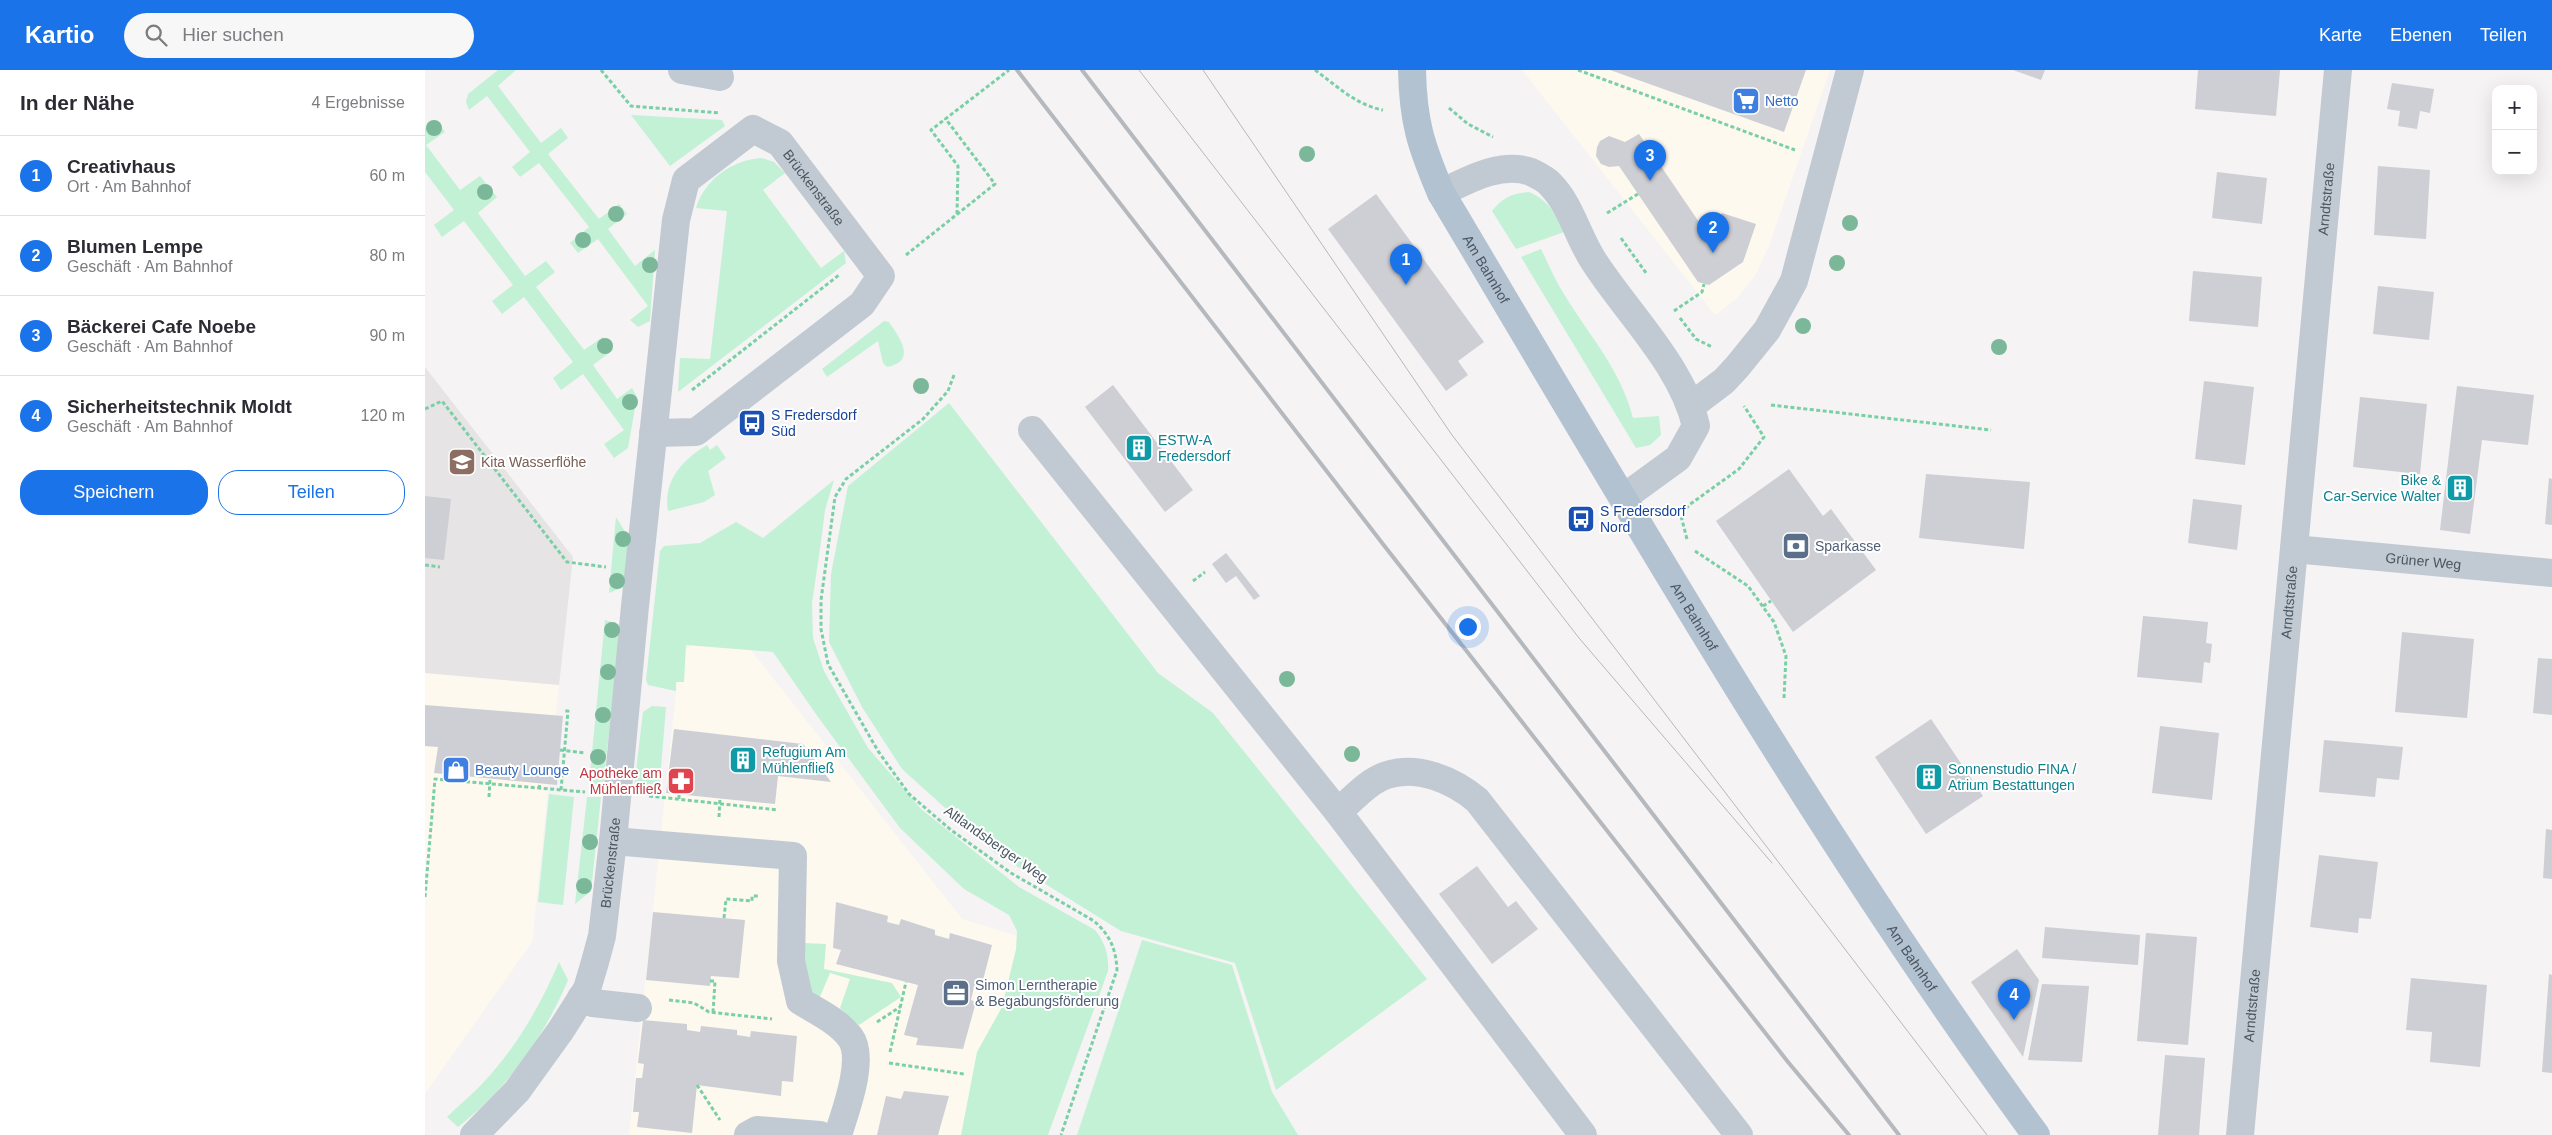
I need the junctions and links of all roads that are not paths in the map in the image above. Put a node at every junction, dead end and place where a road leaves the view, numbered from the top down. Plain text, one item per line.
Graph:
1 (683, 70) edge
2 (1412, 70) edge
3 (1850, 70) edge
4 (2338, 70) edge
5 (722, 79) edge
6 (1441, 193) junction
7 (1691, 406) junction
8 (1032, 430) dead end
9 (653, 432) junction
10 (1623, 498) junction
11 (2294, 549) junction
12 (2552, 573) edge
13 (1338, 812) junction
14 (613, 840) junction
15 (581, 998) junction
16 (638, 1008) dead end
17 (737, 1131) edge
18 (474, 1135) edge
19 (821, 1135) edge
20 (838, 1135) edge
21 (1583, 1135) edge
22 (1739, 1135) edge
23 (2036, 1135) edge
24 (2240, 1135) edge

1 - 5 street
2 - 6 main road, Am Bahnhof
3 - 7 street
4 - 11 street, Arndtstraße
6 - 7 street
6 - 10 main road, Am Bahnhof
7 - 10 street
8 - 13 street
9 - 9 street, Brückenstraße
9 - 14 street, Brückenstraße
10 - 23 main road, Am Bahnhof
11 - 12 street, Grüner Weg
11 - 24 street, Arndtstraße
13 - 21 street
13 - 22 street
14 - 15 street, Brückenstraße
14 - 20 street
15 - 16 street
15 - 18 street, Brückenstraße
17 - 19 street

